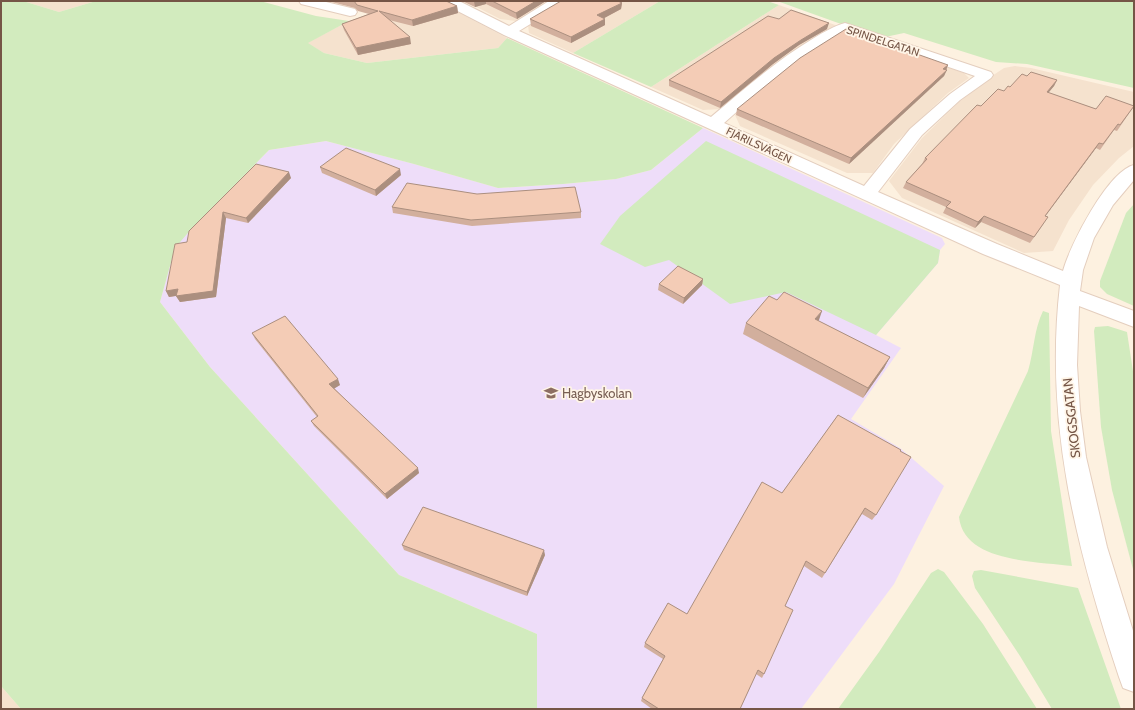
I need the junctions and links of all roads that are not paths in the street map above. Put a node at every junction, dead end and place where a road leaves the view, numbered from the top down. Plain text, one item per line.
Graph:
1 (306, 1) edge
2 (450, 1) edge
3 (558, 1) edge
4 (350, 12) dead end
5 (509, 32) junction
6 (714, 124) junction
7 (1134, 170) edge
8 (867, 194) junction
9 (1071, 288) junction
10 (1134, 319) edge
11 (1134, 677) edge

1 - 4 street
2 - 5 street, FJÄRILSVÄGEN
3 - 5 street
5 - 6 street, FJÄRILSVÄGEN
6 - 8 street, FJÄRILSVÄGEN
6 - 8 street, SPINDELGATAN
7 - 9 street, SKOGSGATAN
8 - 9 street, FJÄRILSVÄGEN
9 - 10 street, FJÄRILSVÄGEN
9 - 11 street, SKOGSGATAN

